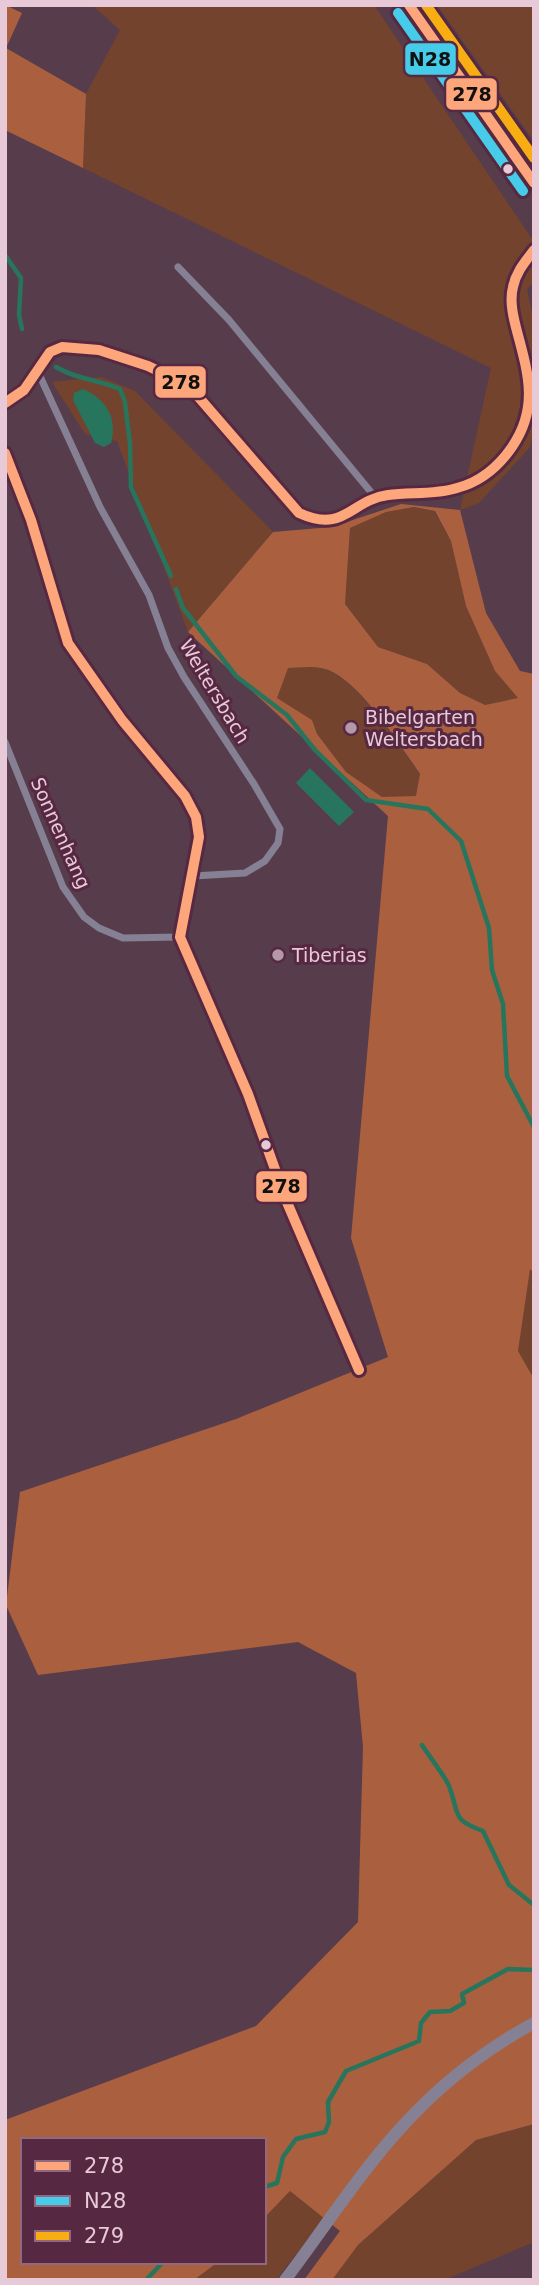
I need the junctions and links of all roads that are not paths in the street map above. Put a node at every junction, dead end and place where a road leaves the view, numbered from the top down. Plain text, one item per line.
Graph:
1 (409, 5) edge
2 (534, 183) edge
3 (534, 250) edge
4 (177, 267) dead end
5 (38, 372) junction
6 (5, 403) edge
7 (5, 452) edge
8 (375, 497) junction
9 (5, 742) edge
10 (193, 876) junction
11 (180, 937) junction
12 (359, 1370) dead end
13 (534, 2023) edge
14 (285, 2280) edge

1 - 2 main road
3 - 8 street
4 - 8 street
5 - 6 street
5 - 8 street
5 - 10 street, Weltersbach
7 - 10 street
9 - 11 street, Sonnenhang
10 - 11 street
11 - 12 street
13 - 14 street

